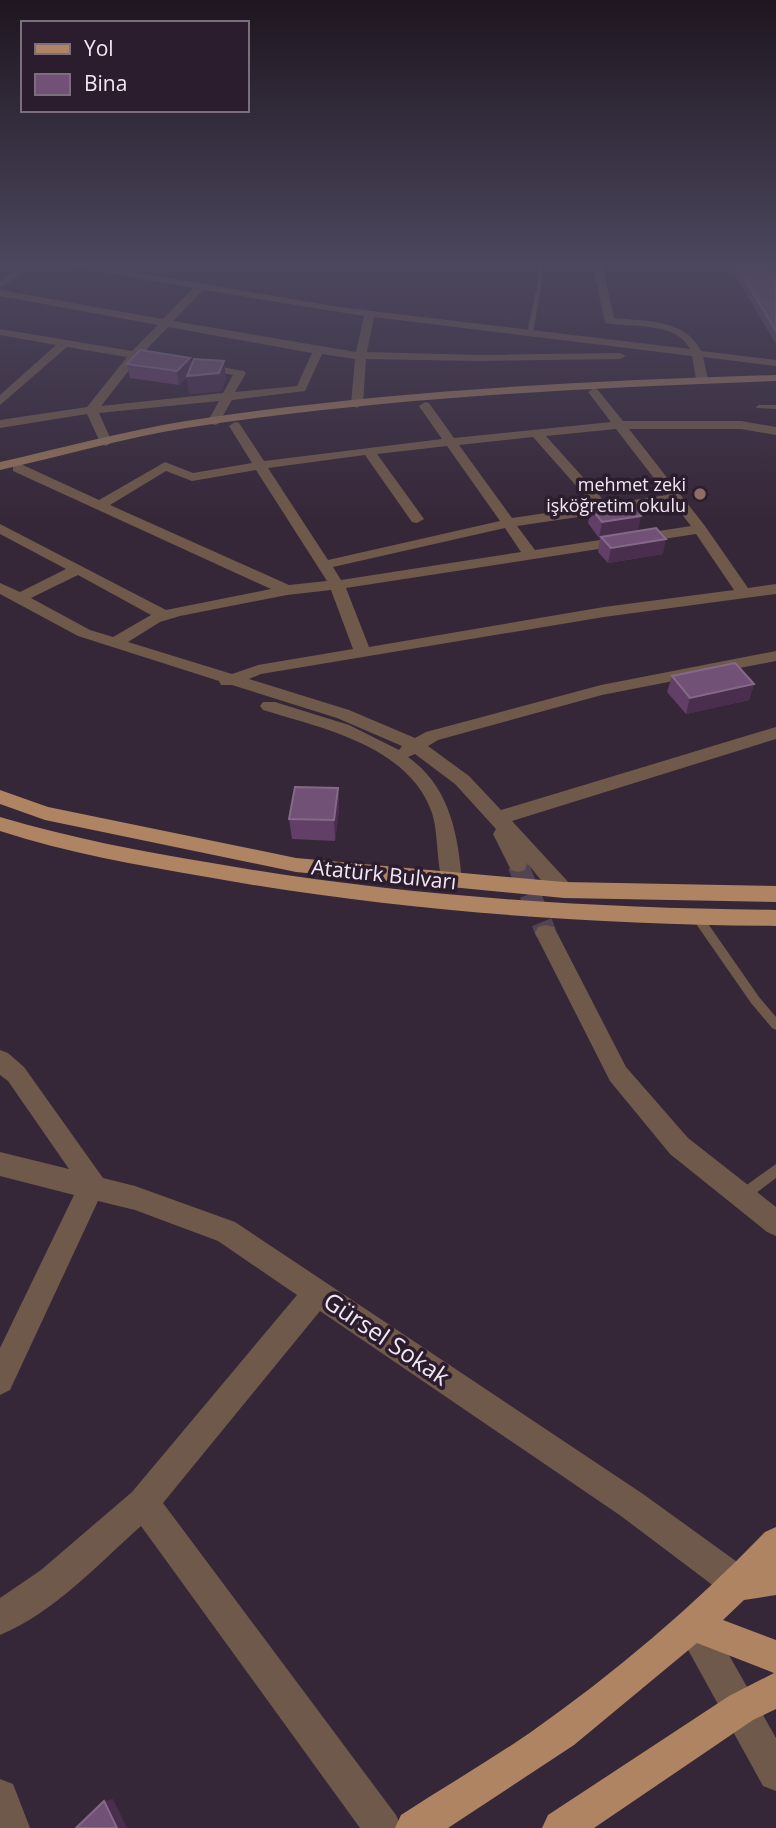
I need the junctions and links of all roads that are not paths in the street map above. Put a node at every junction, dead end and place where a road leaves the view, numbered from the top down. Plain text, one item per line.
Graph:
1 (59, 348) edge
2 (96, 348) edge
3 (141, 348) edge
4 (260, 348) edge
5 (302, 348) edge
6 (363, 348) edge
7 (644, 348) edge
8 (694, 348) edge
9 (657, 350) junction
10 (318, 351) junction
11 (257, 352) dead end
12 (697, 354) junction
13 (135, 355) junction
14 (361, 356) junction
15 (174, 362) edge
16 (248, 363) dead end
17 (776, 363) edge
18 (187, 364) edge
19 (240, 373) junction
20 (776, 378) edge
21 (702, 379) junction
22 (776, 383) edge
23 (594, 392) junction
24 (228, 398) junction
25 (0, 401) edge
26 (357, 404) junction
27 (425, 405) junction
28 (759, 407) dead end
29 (776, 407) edge
30 (91, 410) junction
31 (214, 422) junction
32 (0, 424) edge
33 (621, 425) junction
34 (235, 426) junction
35 (776, 431) edge
36 (537, 433) junction
37 (106, 442) junction
38 (453, 442) junction
39 (368, 452) junction
40 (261, 465) junction
41 (0, 466) edge
42 (18, 468) junction
43 (0, 472) edge
44 (676, 498) junction
45 (100, 505) junction
46 (604, 509) junction
47 (417, 519) dead end
48 (509, 523) junction
49 (0, 528) edge
50 (700, 529) junction
51 (530, 554) junction
52 (324, 565) junction
53 (78, 570) junction
54 (337, 585) junction
55 (0, 588) edge
56 (776, 589) edge
57 (287, 590) junction
58 (743, 592) junction
59 (18, 599) junction
60 (0, 604) edge
61 (163, 615) junction
62 (113, 644) junction
63 (363, 653) junction
64 (776, 656) edge
65 (222, 684) junction
66 (776, 733) edge
67 (415, 745) junction
68 (399, 758) junction
69 (0, 797) edge
70 (496, 819) junction
71 (0, 824) edge
72 (518, 865) tunnel mouth
73 (452, 881) junction
74 (564, 890) junction
75 (776, 894) edge
76 (698, 918) junction
77 (776, 918) edge
78 (546, 933) tunnel mouth
79 (776, 1025) edge
80 (0, 1060) edge
81 (0, 1164) edge
82 (776, 1170) edge
83 (91, 1187) junction
84 (742, 1196) junction
85 (776, 1223) edge
86 (318, 1291) junction
87 (0, 1379) edge
88 (143, 1503) junction
89 (776, 1543) edge
90 (776, 1579) edge
91 (739, 1584) junction
92 (0, 1618) edge
93 (693, 1625) junction
94 (776, 1657) edge
95 (776, 1690) edge
96 (741, 1708) junction
97 (776, 1773) edge
98 (0, 1797) edge
99 (11, 1828) edge
100 (383, 1828) edge
101 (414, 1828) edge
102 (561, 1828) edge

1 - 25 street
2 - 13 street
3 - 13 street
4 - 11 street
5 - 10 street
6 - 14 street
7 - 9 street
8 - 12 street
9 - 12 street
9 - 14 street
10 - 14 street
10 - 24 street
12 - 17 street
12 - 21 street
13 - 15 street
13 - 30 street
14 - 26 street
16 - 19 street
18 - 19 street
19 - 24 street
20 - 21 main road
21 - 26 main road
22 - 23 main road
23 - 27 main road
23 - 33 street
24 - 30 street
24 - 31 street
26 - 31 main road
27 - 34 main road
27 - 38 street
28 - 29 lane
30 - 32 street
30 - 37 street
31 - 37 main road
33 - 35 street
33 - 36 street
33 - 44 street
34 - 40 street
34 - 42 main road
36 - 38 street
36 - 46 street
37 - 41 main road
38 - 39 street
38 - 48 street
39 - 40 street
39 - 47 street
40 - 45 street
40 - 52 street
42 - 43 main road
42 - 45 street
44 - 46 street
44 - 50 street
45 - 57 street
46 - 48 street
48 - 51 street
48 - 52 street
49 - 53 street
50 - 51 street
50 - 58 street
51 - 54 street
52 - 54 street
53 - 59 street
53 - 61 street
54 - 57 street
54 - 63 street
55 - 59 street
56 - 58 street
57 - 61 street
58 - 63 street
59 - 62 street
60 - 65 street
61 - 62 street
62 - 65 street
63 - 65 street
64 - 67 street
65 - 67 street
65 - 68 street
66 - 70 street
67 - 68 street
67 - 70 street
68 - 73 street
69 - 73 main road, Atatürk Bulvarı
70 - 72 street
70 - 74 street
71 - 76 main road, Atatürk Bulvarı
73 - 74 main road, Atatürk Bulvarı
74 - 75 main road, Atatürk Bulvarı
76 - 77 main road, Atatürk Bulvarı
76 - 79 lane
78 - 84 street
80 - 83 street
81 - 83 street, Gürsel Sokak
82 - 84 lane
83 - 86 street, Gürsel Sokak
83 - 87 street
84 - 85 street
86 - 88 street
86 - 91 street, Gürsel Sokak
88 - 92 street
88 - 100 street
89 - 91 main road
90 - 91 main road
91 - 93 main road
93 - 94 main road
93 - 96 street
93 - 101 main road
95 - 96 main road
96 - 97 street
96 - 102 main road
98 - 99 street

